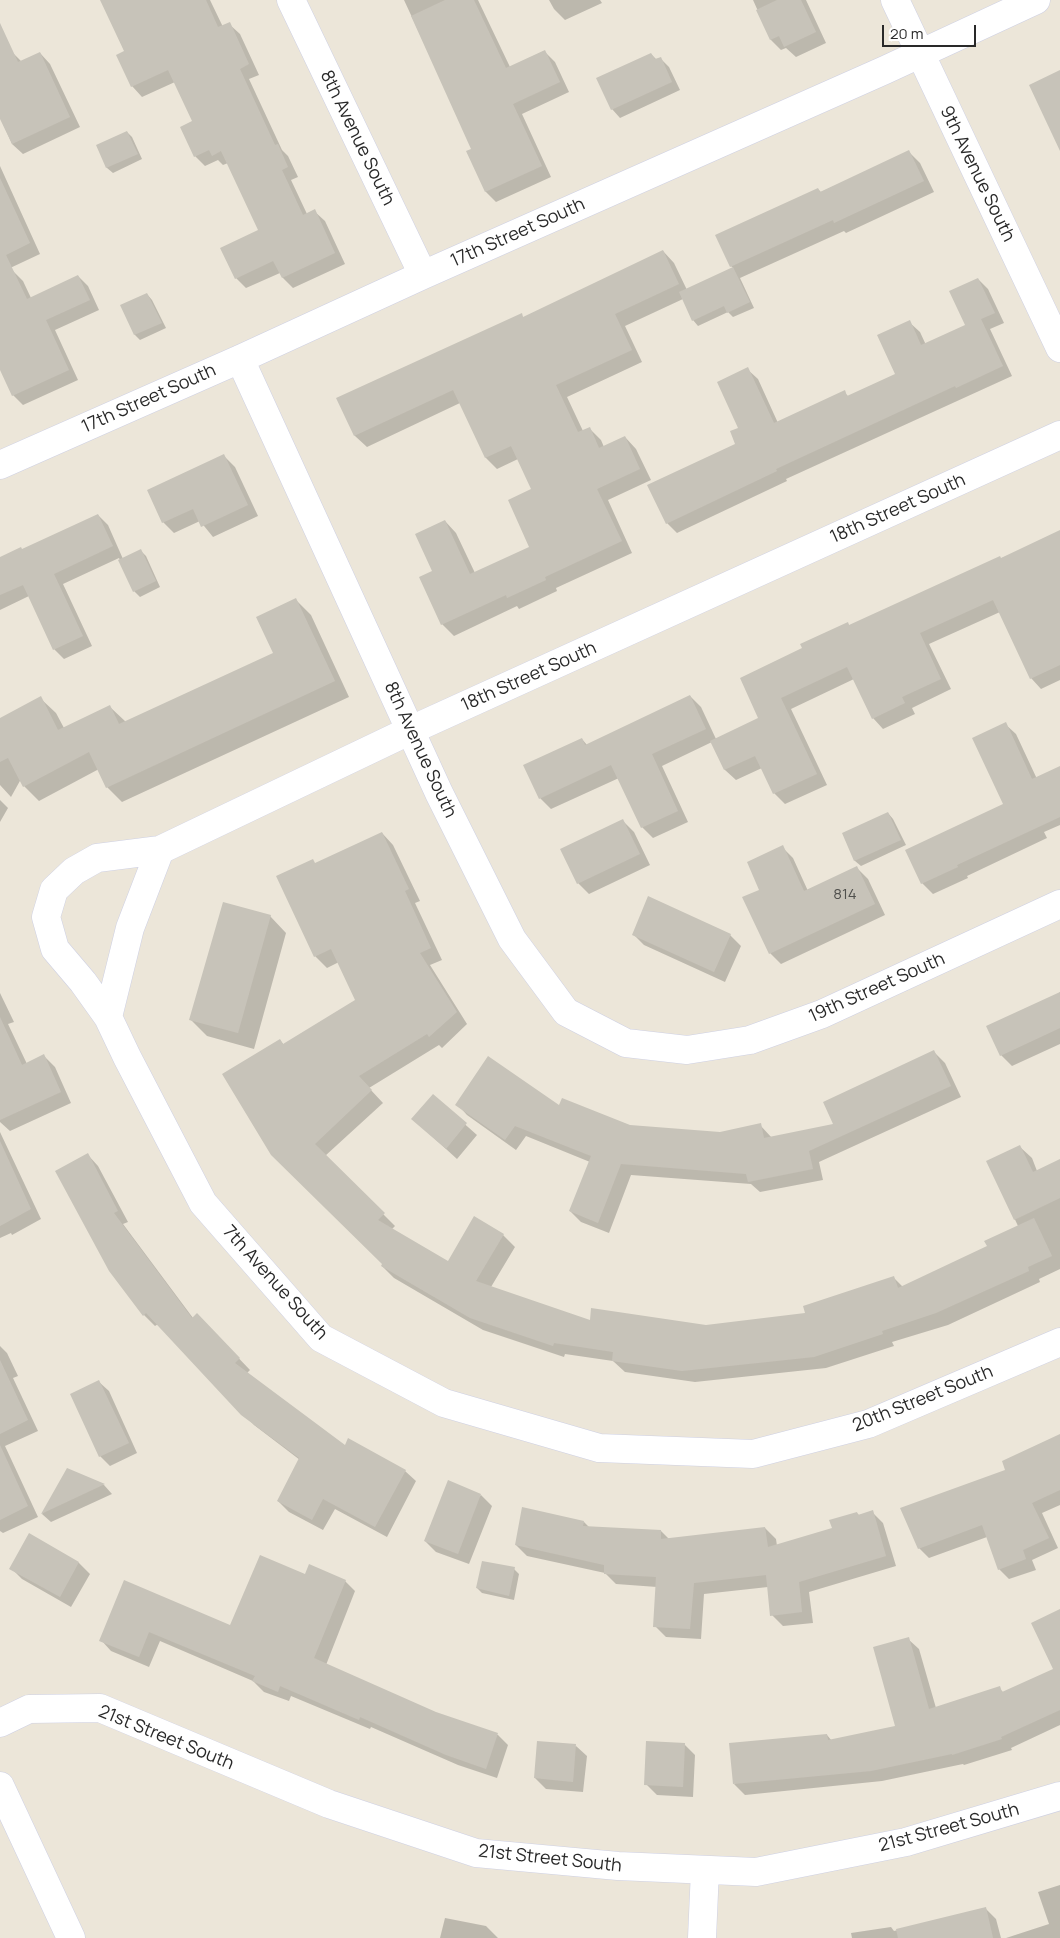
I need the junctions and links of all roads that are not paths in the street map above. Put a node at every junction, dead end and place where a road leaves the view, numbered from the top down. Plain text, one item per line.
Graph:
1 (291, 0) edge
2 (895, 0) edge
3 (1036, 0) edge
4 (919, 54) junction
5 (423, 275) junction
6 (1060, 348) edge
7 (240, 359) junction
8 (1060, 435) edge
9 (0, 465) edge
10 (411, 730) junction
11 (160, 850) junction
12 (1060, 904) edge
13 (108, 1017) junction
14 (687, 1050) joint
15 (1060, 1342) edge
16 (663, 1450) joint
17 (0, 1722) edge
18 (0, 1786) edge
19 (1060, 1796) edge
20 (705, 1870) junction
21 (71, 1938) edge
22 (702, 1938) edge

1 - 5 street, 8th Avenue South
2 - 4 street, 9th Avenue South
3 - 4 street, 17th Street South
4 - 5 street, 17th Street South
4 - 6 street, 9th Avenue South
5 - 7 street, 17th Street South
7 - 9 street, 17th Street South
7 - 10 street, 8th Avenue South
8 - 10 street, 18th Street South
10 - 11 street, 18th Street South
10 - 14 street, 8th Avenue South
11 - 13 street
11 - 13 street, 7th Avenue South
12 - 14 street, 19th Street South
13 - 16 street, 7th Avenue South
15 - 16 street, 20th Street South
17 - 20 street, 21st Street South
18 - 21 street
19 - 20 street, 21st Street South
20 - 22 street

